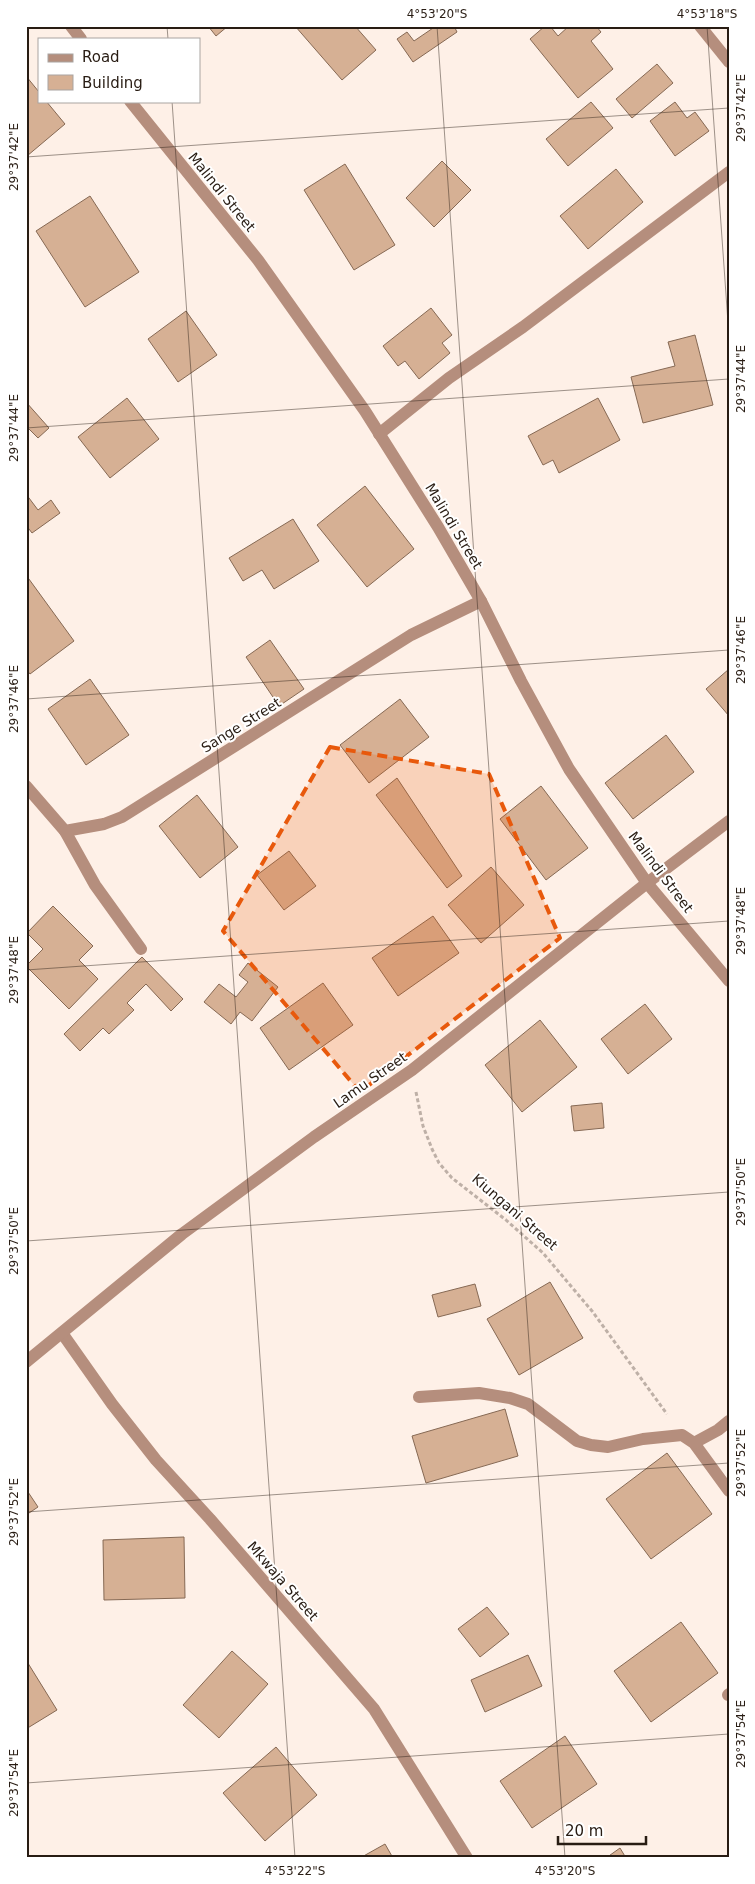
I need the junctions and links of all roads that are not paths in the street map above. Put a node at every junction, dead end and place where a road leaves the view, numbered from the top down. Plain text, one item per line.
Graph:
1 (71, 26) edge
2 (700, 26) edge
3 (80, 38) edge
4 (729, 62) edge
5 (131, 102) edge
6 (729, 172) edge
7 (379, 434) junction
8 (481, 601) junction
9 (26, 786) edge
10 (729, 821) edge
11 (65, 831) junction
12 (647, 883) junction
13 (141, 949) dead end
14 (729, 981) edge
15 (62, 1333) junction
16 (26, 1362) edge
17 (419, 1397) dead end
18 (729, 1421) edge
19 (694, 1443) junction
20 (729, 1491) edge
21 (467, 1858) edge

1 - 3 street
2 - 4 street
5 - 7 street, Malindi Street
6 - 7 street
7 - 8 street, Malindi Street
8 - 11 street, Sange Street
8 - 12 street, Malindi Street
9 - 11 street
10 - 12 street, Lamu Street
11 - 13 street
12 - 14 street, Malindi Street
12 - 15 street, Lamu Street
15 - 16 street, Lamu Street
15 - 21 street, Mkwaja Street
17 - 19 street
18 - 19 street
19 - 20 street

